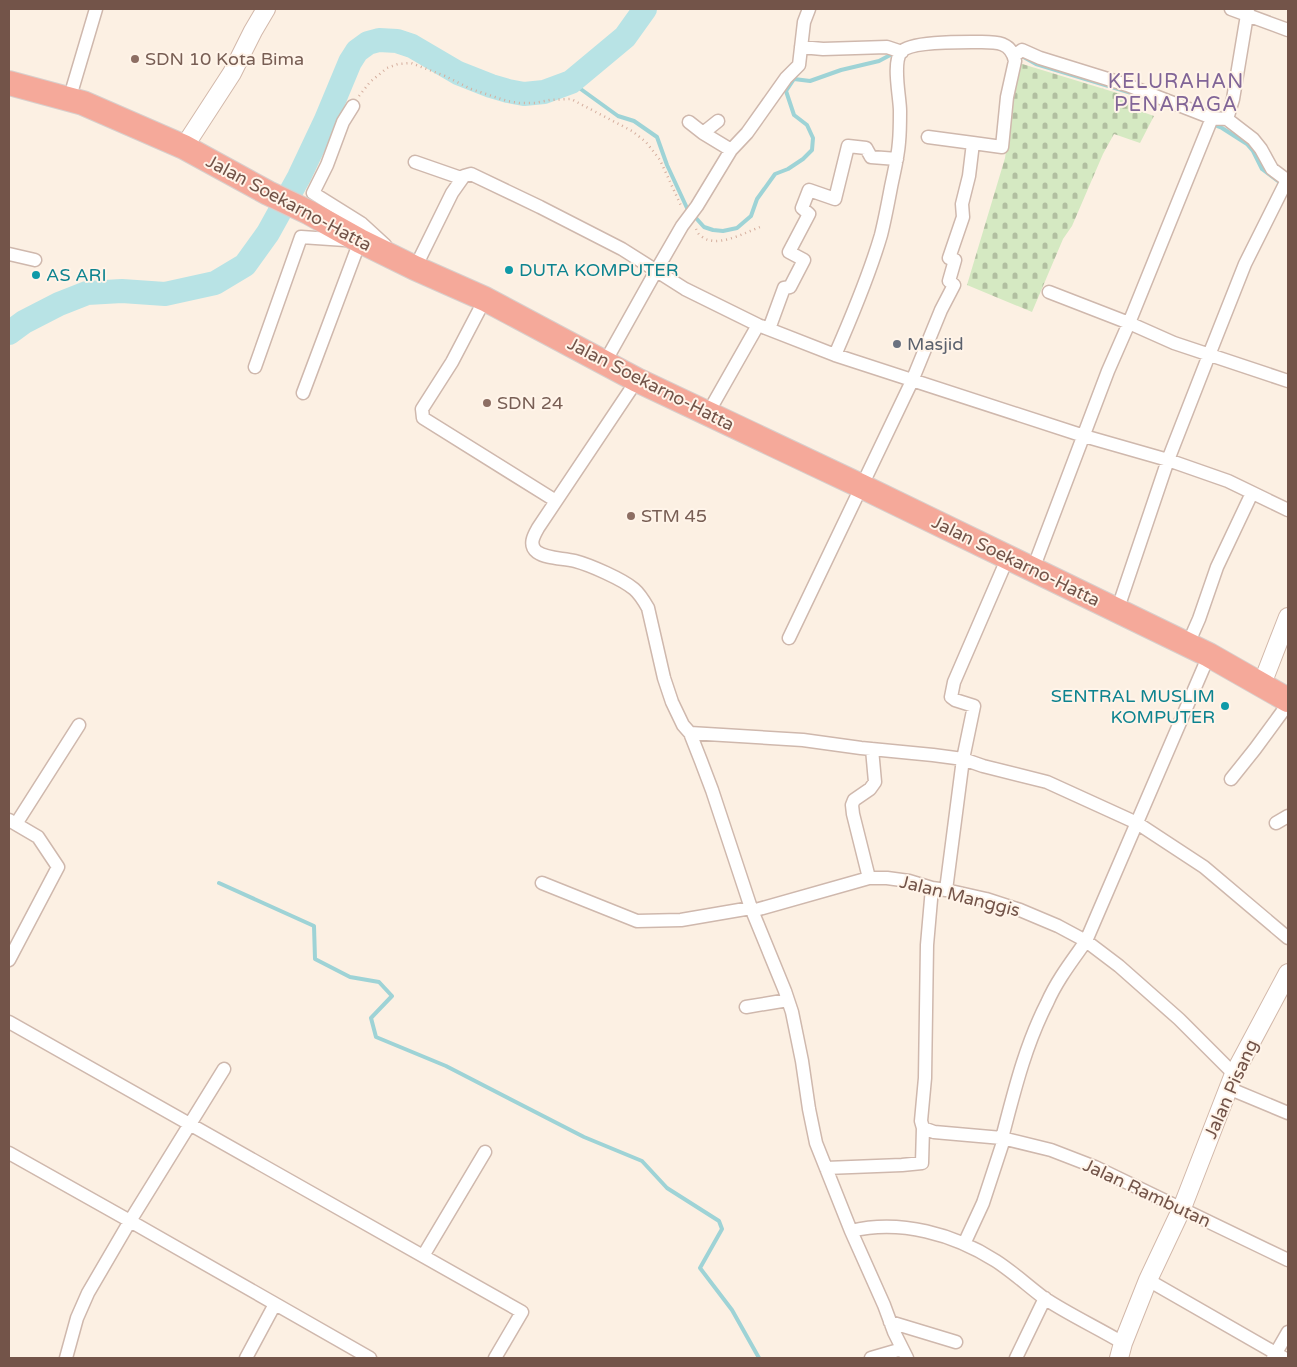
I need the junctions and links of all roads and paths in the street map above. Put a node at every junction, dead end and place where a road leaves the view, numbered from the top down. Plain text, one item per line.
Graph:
1 (96, 9) edge
2 (266, 9) edge
3 (809, 9) edge
4 (1231, 9) edge
5 (1248, 12) edge
6 (1288, 30) edge
7 (801, 47) junction
8 (902, 52) junction
9 (1014, 56) junction
10 (9, 83) edge
11 (69, 100) junction
12 (353, 106) joint
13 (1211, 118) junction
14 (1227, 119) junction
15 (718, 121) dead end
16 (689, 122) dead end
17 (703, 133) junction
18 (928, 137) dead end
19 (973, 143) junction
20 (184, 148) junction
21 (731, 150) junction
22 (897, 159) junction
23 (415, 162) dead end
24 (461, 178) junction
25 (1287, 180) edge
26 (688, 218) junction
27 (760, 227) dead end
28 (360, 241) junction
29 (9, 254) edge
30 (35, 260) dead end
31 (409, 264) junction
32 (656, 271) junction
33 (1049, 292) dead end
34 (485, 299) junction
35 (1129, 323) junction
36 (764, 327) junction
37 (835, 355) junction
38 (1209, 355) junction
39 (604, 362) junction
40 (255, 367) dead end
41 (637, 380) junction
42 (912, 381) junction
43 (1288, 381) edge
44 (303, 393) dead end
45 (708, 414) junction
46 (1084, 436) junction
47 (1168, 460) junction
48 (861, 486) junction
49 (1252, 493) junction
50 (556, 501) junction
51 (1288, 510) edge
52 (1008, 557) junction
53 (1033, 569) junction
54 (1117, 611) junction
55 (1288, 617) edge
56 (789, 638) dead end
57 (1188, 644) junction
58 (1210, 655) junction
59 (1262, 684) junction
60 (1288, 700) edge
61 (1288, 704) edge
62 (79, 725) dead end
63 (690, 733) junction
64 (872, 749) junction
65 (962, 759) junction
66 (1231, 779) dead end
67 (1288, 816) edge
68 (12, 822) edge
69 (1137, 823) junction
70 (1276, 823) dead end
71 (869, 878) junction
72 (542, 883) dead end
73 (932, 888) junction
74 (946, 890) junction
75 (752, 910) junction
76 (1288, 938) edge
77 (1086, 941) junction
78 (9, 960) edge
79 (1286, 982) edge
80 (788, 1000) junction
81 (746, 1007) dead end
82 (9, 1022) edge
83 (224, 1069) dead end
84 (1231, 1081) junction
85 (1288, 1113) edge
86 (189, 1124) junction
87 (923, 1128) junction
88 (1003, 1139) junction
89 (485, 1152) dead end
90 (9, 1153) edge
91 (826, 1168) junction
92 (1182, 1208) junction
93 (130, 1221) junction
94 (851, 1232) junction
95 (964, 1244) junction
96 (423, 1256) junction
97 (1288, 1260) edge
98 (1148, 1280) junction
99 (1045, 1298) junction
100 (275, 1304) junction
101 (890, 1322) junction
102 (1288, 1332) edge
103 (956, 1342) dead end
104 (1121, 1351) edge
105 (905, 1353) edge
106 (1278, 1357) edge
107 (66, 1358) edge
108 (246, 1358) edge
109 (370, 1358) edge
110 (495, 1358) edge
111 (871, 1358) edge
112 (1016, 1358) edge

1 - 11 street
2 - 20 street
3 - 7 street
4 - 5 street
5 - 6 street
5 - 14 street
7 - 8 street
7 - 21 street
8 - 9 street
8 - 22 street
9 - 13 street
9 - 19 street
10 - 11 highway, Jalan Soekarno-Hatta
11 - 20 highway, Jalan Soekarno-Hatta
12 - 26 path
12 - 31 street
13 - 14 street
13 - 35 street
14 - 25 street
15 - 17 street
16 - 17 street
17 - 21 street
18 - 19 street
19 - 42 street
20 - 28 highway, Jalan Soekarno-Hatta
21 - 26 street
22 - 36 street
22 - 37 street
23 - 24 street
24 - 31 street
24 - 32 street
25 - 38 street
26 - 27 path
26 - 32 street
28 - 31 highway, Jalan Soekarno-Hatta
28 - 40 street
28 - 44 street
29 - 30 street
31 - 34 highway, Jalan Soekarno-Hatta
32 - 36 street
32 - 39 street
33 - 35 street
34 - 39 highway, Jalan Soekarno-Hatta
34 - 50 street
35 - 38 street
35 - 46 street
36 - 37 street
36 - 45 street
37 - 42 street
38 - 43 street
38 - 47 street
39 - 41 highway, Jalan Soekarno-Hatta
41 - 45 highway, Jalan Soekarno-Hatta
41 - 50 street
42 - 46 street
42 - 48 street
45 - 48 highway, Jalan Soekarno-Hatta
46 - 47 street
46 - 53 street
47 - 49 street
47 - 54 street
48 - 52 highway, Jalan Soekarno-Hatta
48 - 56 street
49 - 51 street
49 - 57 street
50 - 63 street
52 - 53 highway, Jalan Soekarno-Hatta
52 - 65 street
53 - 54 highway, Jalan Soekarno-Hatta
54 - 57 highway, Jalan Soekarno-Hatta
55 - 59 street
57 - 58 highway, Jalan Soekarno-Hatta
58 - 59 highway, Jalan Soekarno-Hatta
58 - 69 street
59 - 60 highway, Jalan Soekarno-Hatta
61 - 66 street
62 - 68 street
63 - 64 street
63 - 75 street
64 - 65 street
64 - 71 street
65 - 69 street
65 - 74 street
67 - 70 street
68 - 78 street
69 - 76 street
69 - 77 street
71 - 73 street, Jalan Manggis
71 - 75 street, Jalan Manggis
72 - 75 street, Jalan Manggis
73 - 74 street, Jalan Manggis
73 - 87 street
74 - 77 street, Jalan Manggis
75 - 80 street
77 - 84 street, Jalan Manggis
77 - 88 street
79 - 84 street, Jalan Pisang
80 - 81 street
80 - 91 street
82 - 86 street
83 - 86 street
84 - 85 street
84 - 92 street, Jalan Pisang
86 - 93 street
86 - 96 street
87 - 88 street, Jalan Rambutan
87 - 91 street
88 - 92 street, Jalan Rambutan
88 - 95 street
89 - 96 street
90 - 93 street
91 - 94 street
92 - 97 street, Jalan Rambutan
92 - 98 street, Jalan Pisang
93 - 100 street
93 - 107 street
94 - 95 street
94 - 101 street
95 - 99 street
96 - 110 street
98 - 104 street, Jalan Pisang
98 - 106 street
99 - 104 street
99 - 112 street
100 - 108 street
100 - 109 street
101 - 103 street
101 - 105 street
102 - 106 street
105 - 111 street

